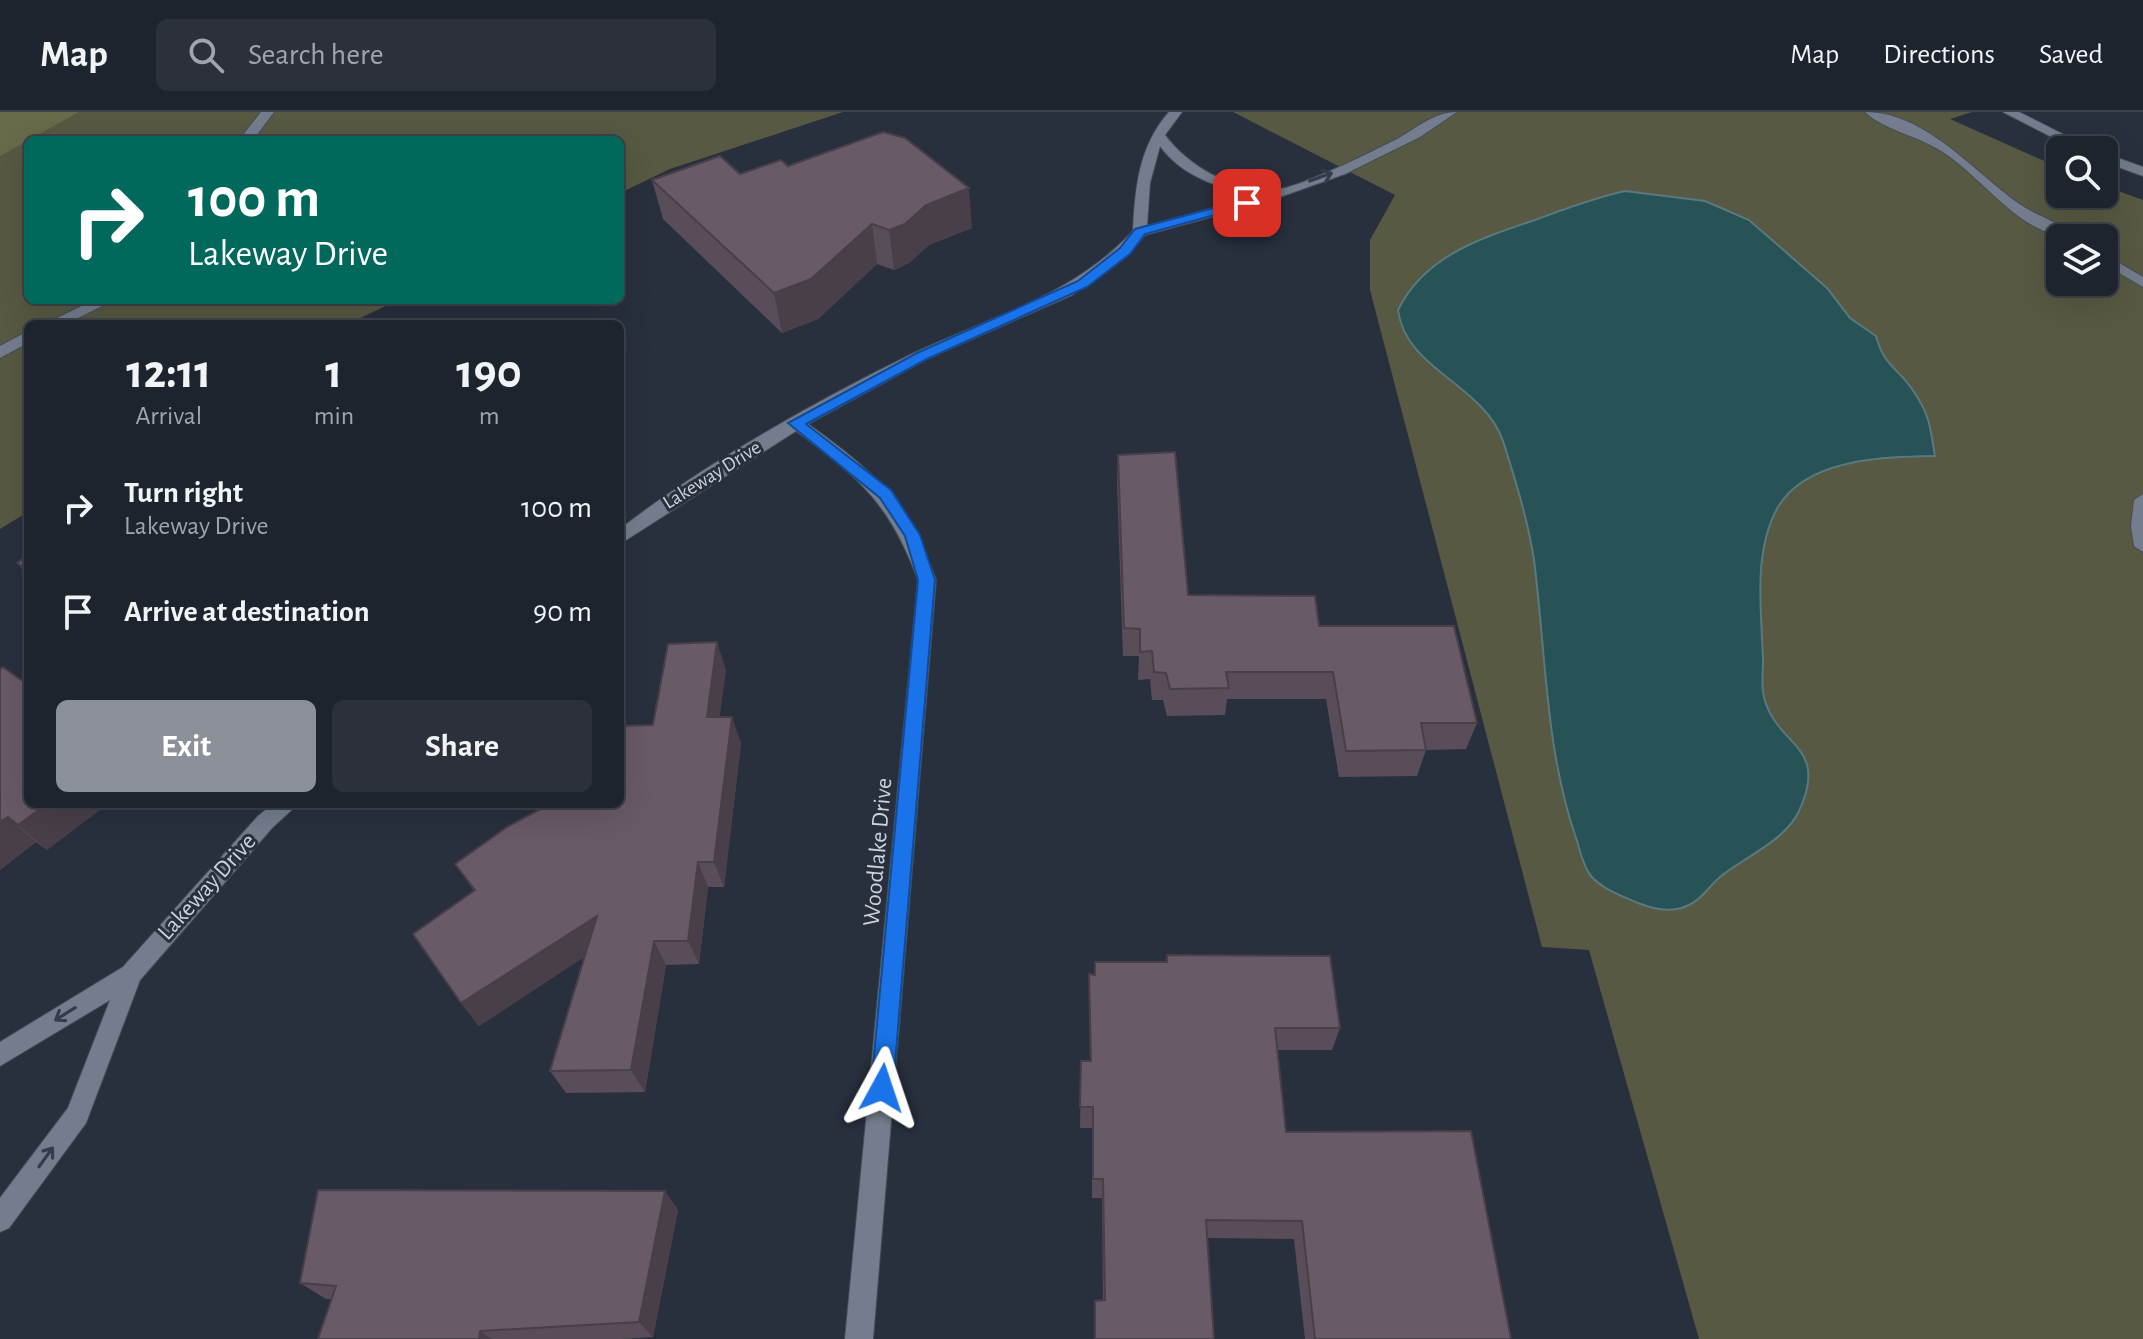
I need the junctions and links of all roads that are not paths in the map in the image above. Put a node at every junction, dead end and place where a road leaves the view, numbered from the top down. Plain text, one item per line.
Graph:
1 (268, 112) edge
2 (1176, 112) edge
3 (1451, 112) edge
4 (1871, 112) edge
5 (2016, 113) edge
6 (1158, 135) junction
7 (249, 136) edge
8 (2060, 136) edge
9 (2118, 162) edge
10 (2143, 172) edge
11 (1272, 194) junction
12 (2046, 225) edge
13 (1140, 232) junction
14 (2118, 267) edge
15 (2143, 283) edge
16 (97, 304) edge
17 (62, 320) edge
18 (24, 338) edge
19 (0, 353) edge
20 (795, 423) junction
21 (2143, 500) edge
22 (624, 535) edge
23 (2143, 546) edge
24 (283, 808) edge
25 (131, 974) junction
26 (0, 1055) edge
27 (0, 1219) edge
28 (859, 1339) edge

1 - 7 street
2 - 6 street
11 -> 3 street
4 - 12 street
5 - 8 street
6 - 11 street
6 - 13 street
9 - 10 street
11 - 13 street
13 - 20 street, Lakeway Drive
14 - 15 street
16 - 17 street
18 - 19 street
20 - 22 street, Lakeway Drive
20 - 28 street, Woodlake Drive
21 - 23 street
24 - 25 street, Lakeway Drive
25 -> 26 street, Lakeway Drive
27 -> 25 street, Lakeway Drive

